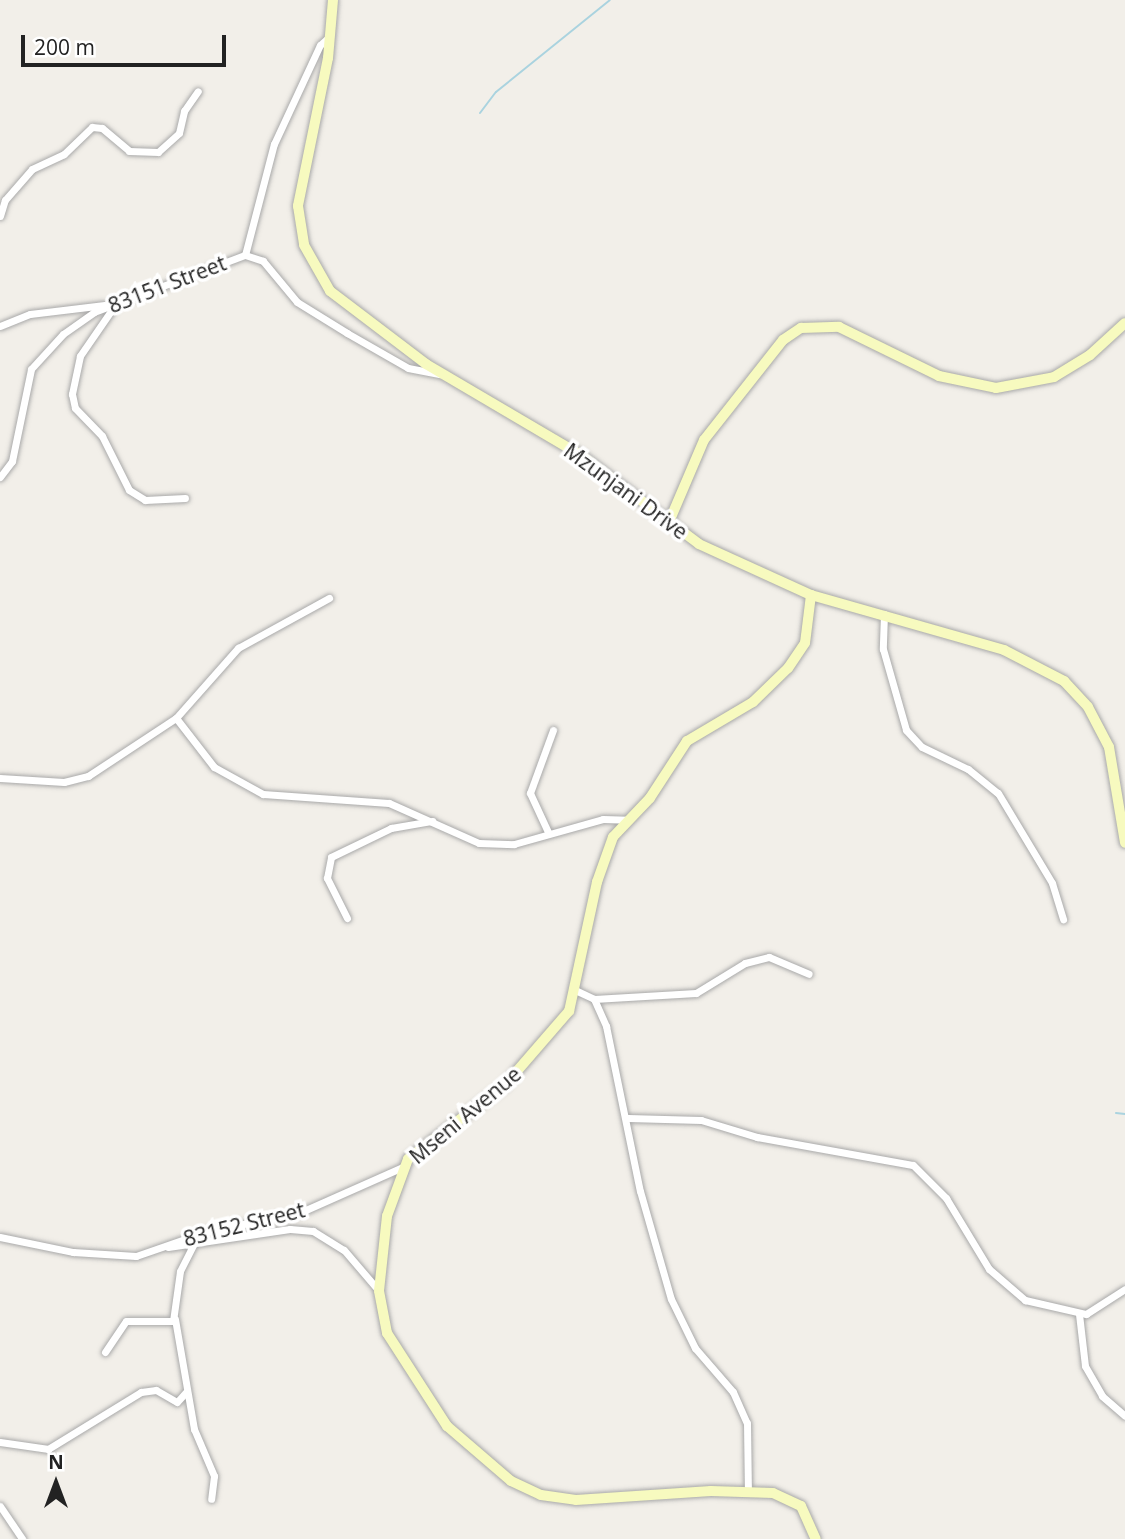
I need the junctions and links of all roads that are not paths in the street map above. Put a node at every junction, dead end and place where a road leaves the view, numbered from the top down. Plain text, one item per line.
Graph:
1 (333, 0) edge
2 (330, 36) junction
3 (198, 91) dead end
4 (0, 216) edge
5 (245, 255) junction
6 (115, 304) junction
7 (1125, 323) edge
8 (0, 326) edge
9 (441, 374) junction
10 (0, 477) edge
11 (185, 498) dead end
12 (669, 522) junction
13 (811, 595) junction
14 (329, 598) dead end
15 (884, 614) junction
16 (176, 718) junction
17 (553, 730) dead end
18 (0, 778) edge
19 (628, 820) junction
20 (433, 821) junction
21 (548, 832) junction
22 (1125, 843) edge
23 (347, 918) dead end
24 (1063, 919) dead end
25 (809, 974) dead end
26 (575, 990) junction
27 (594, 999) junction
28 (628, 1118) junction
29 (403, 1167) junction
30 (0, 1237) edge
31 (194, 1244) junction
32 (160, 1248) junction
33 (1125, 1289) edge
34 (379, 1291) junction
35 (1079, 1314) junction
36 (175, 1319) junction
37 (106, 1352) dead end
38 (186, 1392) junction
39 (1125, 1416) edge
40 (0, 1442) edge
41 (748, 1490) junction
42 (211, 1499) dead end
43 (0, 1506) edge
44 (22, 1539) edge
45 (817, 1539) edge

1 - 2 street, Mzunjani Drive
2 - 5 street
2 - 9 street, Mzunjani Drive
3 - 4 street
5 - 6 street, 83151 Street
5 - 9 street, 83151 Street
6 - 8 street
6 - 10 street, 83151 Street
6 - 11 street
7 - 12 street
9 - 12 street, Mzunjani Drive
12 - 13 street, Mzunjani Drive
13 - 15 street, Mzunjani Drive
13 - 19 street, Mseni Avenue
14 - 16 street
15 - 22 street, Mzunjani Drive
15 - 24 street
16 - 18 street
16 - 20 street
17 - 21 street
19 - 21 street
19 - 26 street, Mseni Avenue
20 - 21 street
20 - 23 street
25 - 27 street
26 - 27 street
26 - 29 street, Mseni Avenue
27 - 28 street
28 - 35 street
28 - 41 street
29 - 32 street, 83152 Street
29 - 34 street, Mseni Avenue
30 - 32 street, 83152 Street
31 - 32 street, 83152 Street
31 - 34 street, 83152 Street
31 - 36 street
33 - 35 street
34 - 41 street, Mseni Avenue
35 - 39 street
36 - 37 street
36 - 38 street
38 - 40 street
38 - 42 street
41 - 45 street, Mseni Avenue
43 - 44 street

